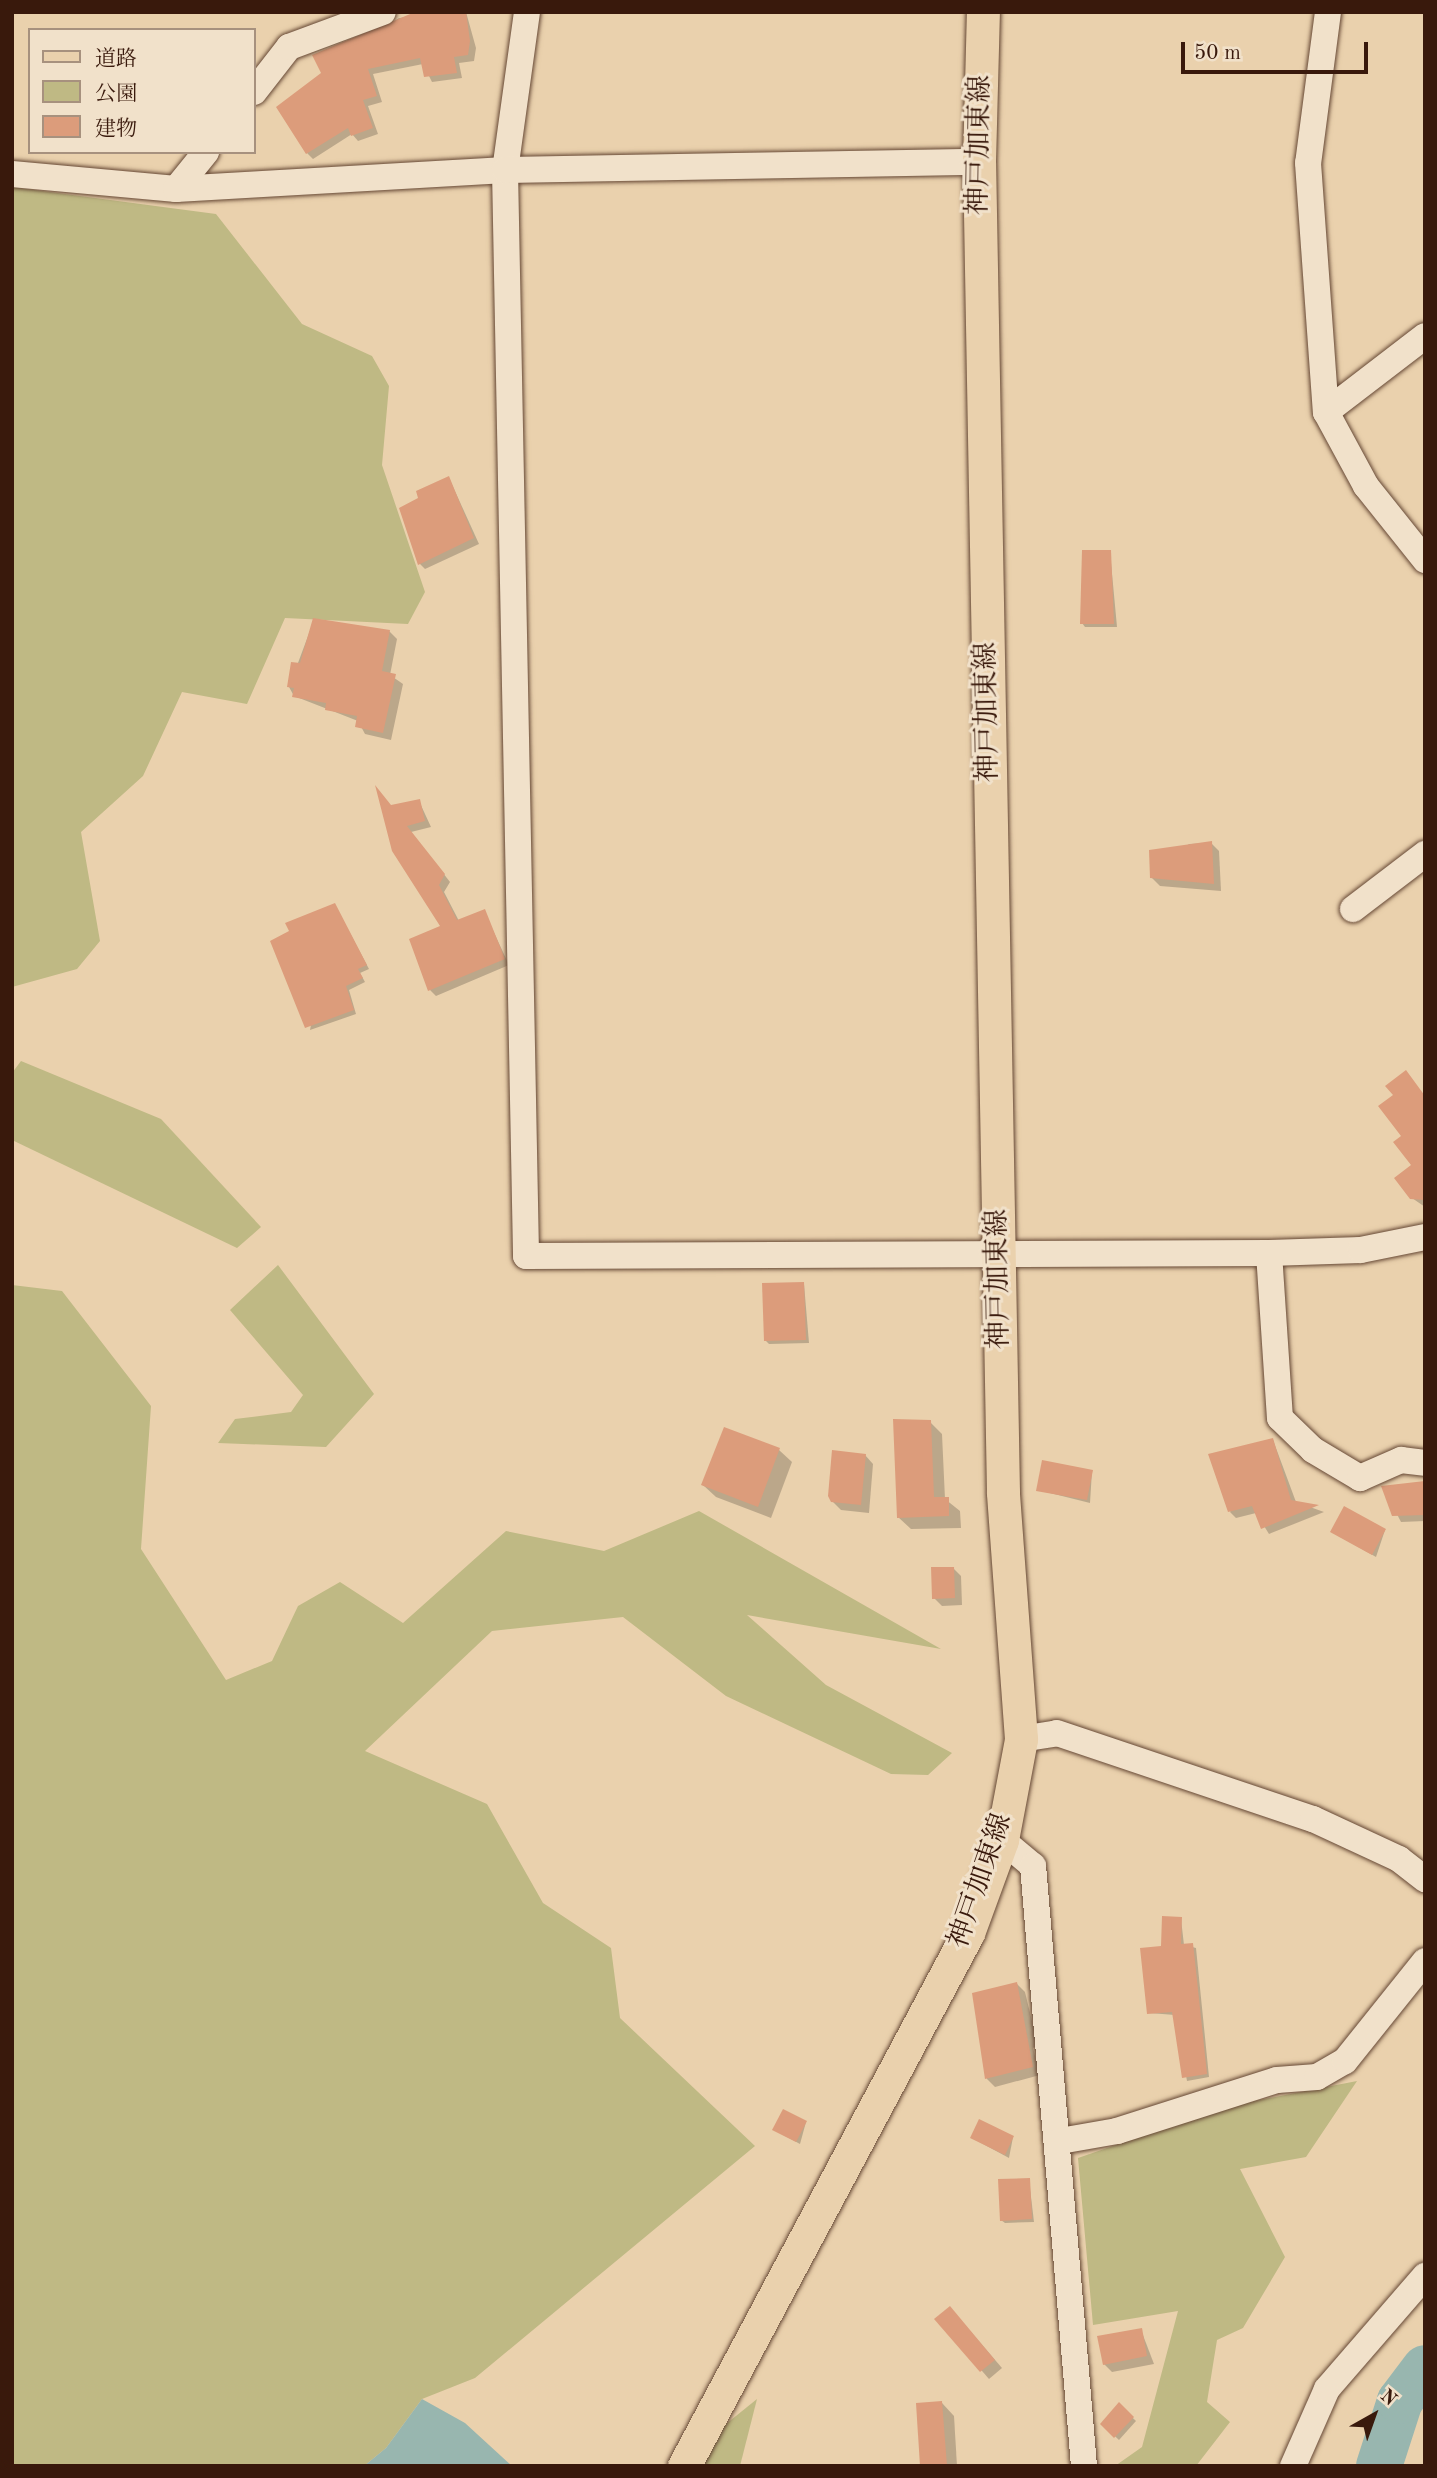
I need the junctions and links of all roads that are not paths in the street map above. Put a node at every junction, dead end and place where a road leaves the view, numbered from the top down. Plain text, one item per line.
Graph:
1 (383, 12) edge
2 (527, 12) edge
3 (983, 12) edge
4 (1328, 12) edge
5 (256, 89) edge
6 (204, 154) edge
7 (979, 162) junction
8 (505, 170) junction
9 (12, 174) edge
10 (176, 189) junction
11 (1425, 336) edge
12 (1326, 412) junction
13 (1425, 560) edge
14 (1425, 855) edge
15 (1353, 909) dead end
16 (1425, 1237) edge
17 (998, 1252) junction
18 (1269, 1253) junction
19 (1425, 1463) edge
20 (1021, 1739) junction
21 (1002, 1840) junction
22 (1425, 1879) edge
23 (1425, 1961) edge
24 (1060, 2141) junction
25 (1425, 2276) edge
26 (684, 2466) edge
27 (1084, 2466) edge
28 (1293, 2466) edge

1 - 5 street
2 - 8 street
3 - 7 main road, 神戸加東線
4 - 12 street
6 - 10 street
7 - 8 street
7 - 17 main road, 神戸加東線
8 - 10 street
8 - 17 street
9 - 10 street
11 - 12 street
12 - 13 street
14 - 15 street
16 - 18 street
17 - 18 street
17 - 20 main road, 神戸加東線
18 - 19 street
20 - 21 main road, 神戸加東線
20 - 22 street
21 - 24 street
21 - 26 main road, 神戸加東線
23 - 24 street
24 - 27 street
25 - 28 street

